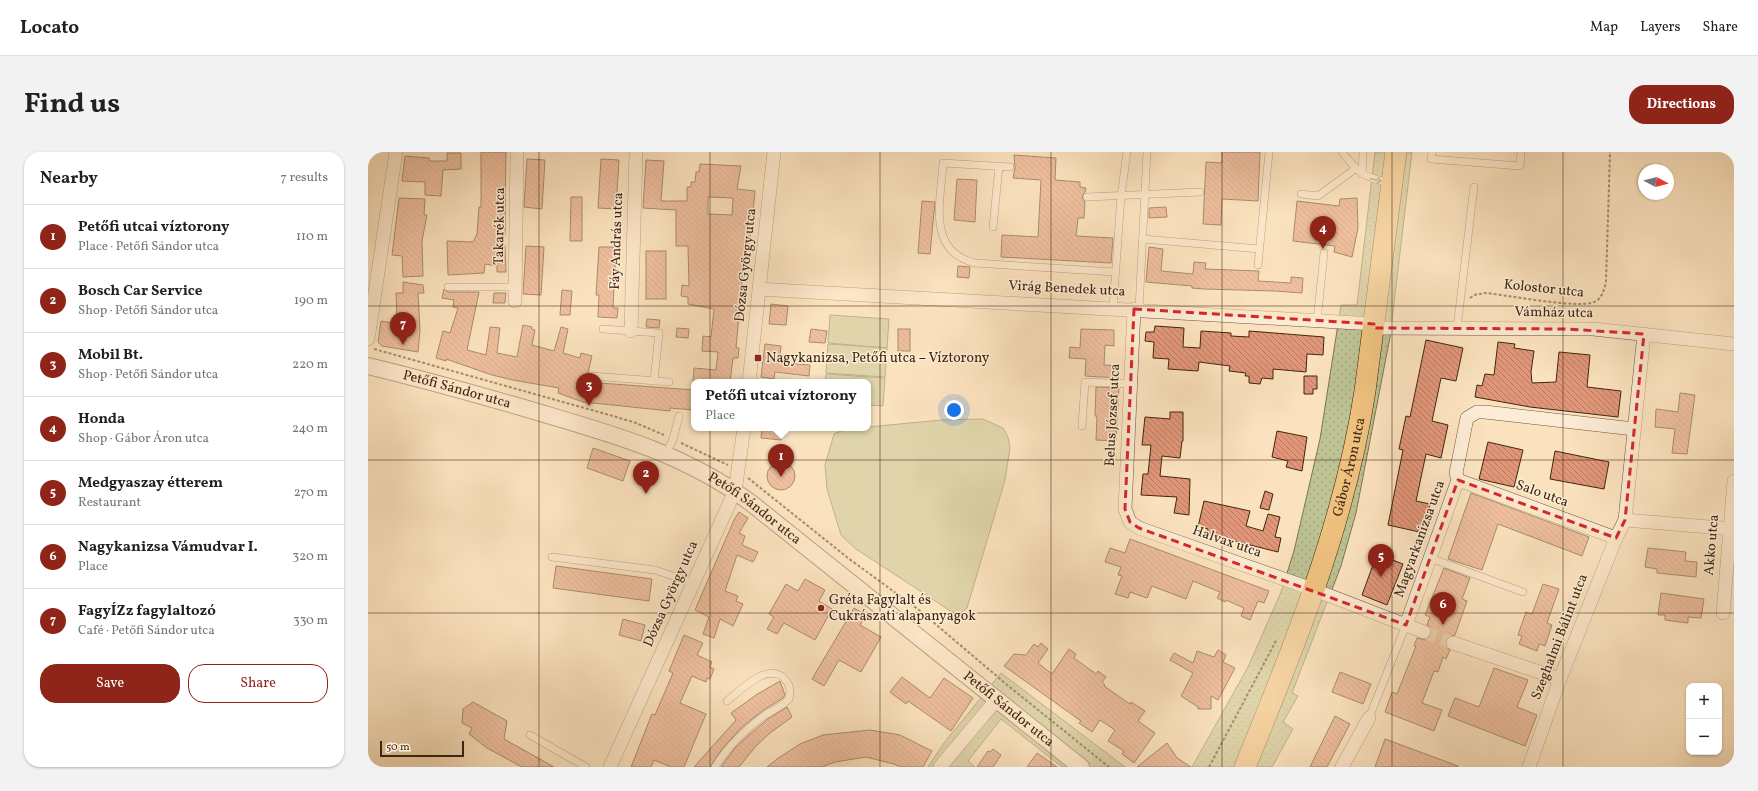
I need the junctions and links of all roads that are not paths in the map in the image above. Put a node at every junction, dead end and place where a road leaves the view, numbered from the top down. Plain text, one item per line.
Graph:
1 (396, 152) edge
2 (517, 152) edge
3 (636, 152) edge
4 (774, 152) edge
5 (1127, 152) edge
6 (1147, 152) edge
7 (1269, 152) edge
8 (1342, 152) edge
9 (1364, 152) edge
10 (1432, 152) edge
11 (1521, 152) edge
12 (999, 166) junction
13 (1396, 166) edge
14 (1010, 167) dead end
15 (1355, 169) junction
16 (1362, 174) junction
17 (1474, 187) dead end
18 (1200, 192) dead end
19 (1144, 194) junction
20 (1301, 194) dead end
21 (1120, 196) junction
22 (1087, 197) dead end
23 (993, 227) dead end
24 (1143, 239) junction
25 (1260, 249) junction
26 (1324, 253) dead end
27 (1258, 265) dead end
28 (1115, 272) junction
29 (448, 287) dead end
30 (515, 287) junction
31 (759, 289) junction
32 (515, 301) dead end
33 (1114, 308) junction
34 (1136, 309) junction
35 (1317, 320) junction
36 (1374, 326) junction
37 (1457, 328) junction
38 (603, 329) dead end
39 (631, 331) junction
40 (1644, 334) junction
41 (368, 338) edge
42 (1734, 344) edge
43 (368, 366) edge
44 (592, 376) dead end
45 (749, 379) edge
46 (654, 381) junction
47 (669, 382) dead end
48 (1131, 384) junction
49 (679, 416) dead end
50 (1082, 426) dead end
51 (1634, 429) junction
52 (744, 431) edge
53 (666, 454) junction
54 (1458, 480) junction
55 (1734, 481) edge
56 (735, 491) junction
57 (1625, 520) junction
58 (1130, 522) joint
59 (1732, 529) edge
60 (1616, 538) junction
61 (552, 558) dead end
62 (1430, 558) junction
63 (694, 583) junction
64 (1315, 590) junction
65 (1523, 592) dead end
66 (1723, 613) dead end
67 (1406, 625) junction
68 (1424, 632) tunnel mouth
69 (1453, 643) tunnel mouth
70 (1560, 679) junction
71 (997, 699) junction
72 (727, 701) dead end
73 (1370, 718) joint
74 (530, 736) dead end
75 (586, 767) edge
76 (610, 767) edge
77 (715, 767) edge
78 (940, 767) edge
79 (1081, 767) edge
80 (1245, 767) edge
81 (1342, 767) edge
82 (1529, 767) edge

1 - 41 street
2 - 30 street, Takarék utca
3 - 39 street, Fáy András utca
4 - 31 street, Dózsa György utca
5 - 21 lane
6 - 19 lane
7 - 25 lane
8 - 15 lane
9 - 16 lane
10 - 11 lane
12 - 14 lane
12 - 23 lane
12 - 28 lane
16 -> 13 lane
13 - 36 main road, Gábor Áron utca
15 - 16 lane
15 - 20 lane
17 - 37 lane
18 - 19 lane
19 - 21 lane
19 - 24 lane
21 - 22 lane
21 - 28 lane
24 - 25 lane
24 - 34 lane
25 - 27 lane
26 - 35 lane
28 - 33 lane
29 - 30 lane
30 - 32 street, Takarék utca
31 - 33 street, Virág Benedek utca
31 - 45 street, Dózsa György utca
33 - 34 street, Virág Benedek utca
34 - 35 street, Virág Benedek utca
34 - 48 street, Belus József utca
35 - 36 street, Virág Benedek utca
36 - 37 street, Vámház utca
36 - 64 main road, Gábor Áron utca
37 - 40 street, Vámház utca
38 - 39 lane
39 - 46 lane
40 - 42 street, Vámház utca
40 - 51 street
43 - 53 street, Petőfi Sándor utca
44 - 46 lane
46 - 47 lane
48 - 50 lane
48 - 58 street, Belus József utca
49 - 53 lane
51 - 54 street, Magyarkanizsa utca
51 - 57 street
52 - 56 street, Dózsa György utca
53 - 56 street, Petőfi Sándor utca
54 - 60 street, Salo utca
54 - 62 street, Magyarkanizsa utca
55 - 59 street, Akko utca
56 - 63 street, Dózsa György utca
56 - 71 street, Petőfi Sándor utca
57 - 59 street
57 - 60 street, Szeghalmi Bálint utca
58 - 64 street, Halvax utca
59 - 66 street, Akko utca
60 - 70 street, Szeghalmi Bálint utca
61 - 63 lane
62 - 65 lane
62 - 67 street, Magyarkanizsa utca
63 - 76 street, Dózsa György utca
64 - 67 street, Halvax utca
64 - 80 main road, Gábor Áron utca
67 - 68 street, Halvax utca
67 - 73 lane
69 - 70 street
70 - 82 street, Szeghalmi Bálint utca
71 - 78 street
71 - 79 street, Petőfi Sándor utca
72 - 77 lane
73 - 81 street
74 - 75 lane

